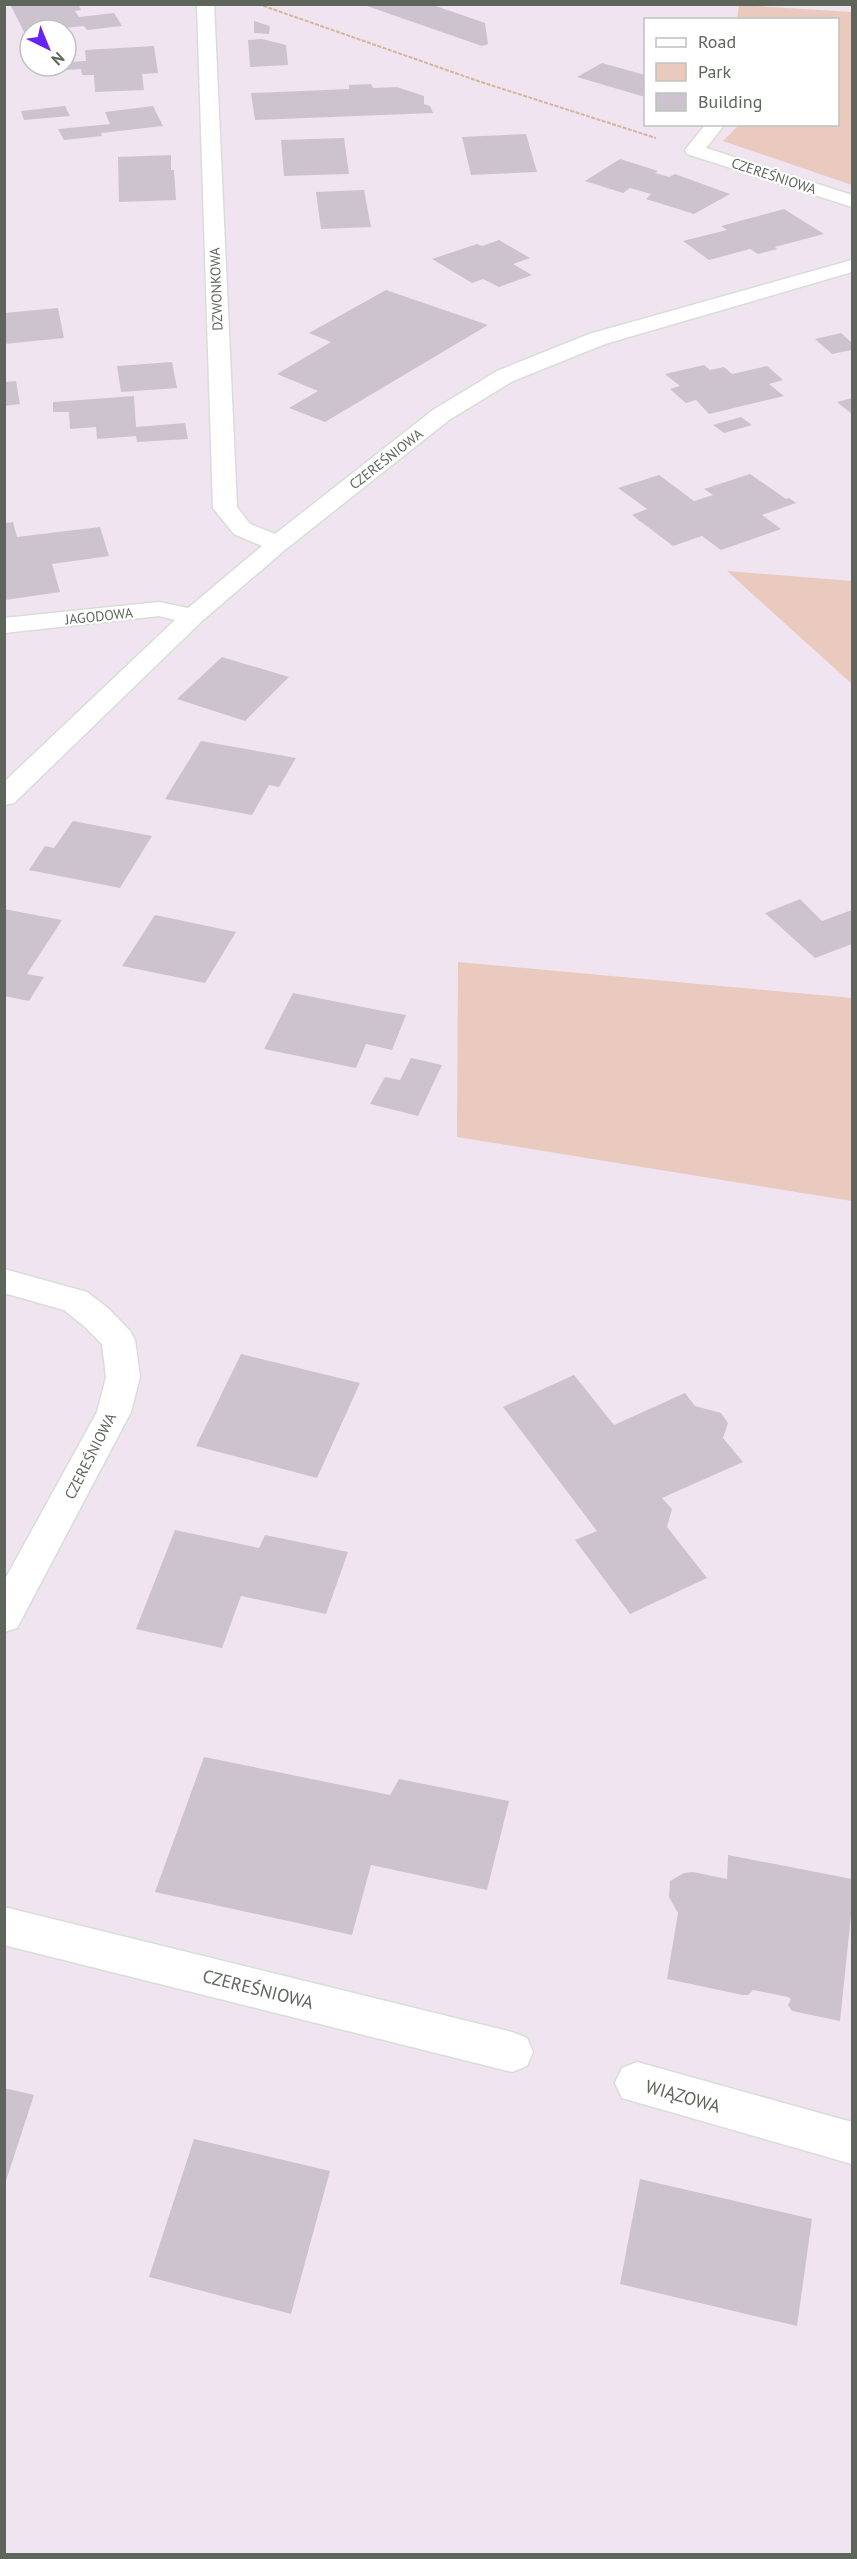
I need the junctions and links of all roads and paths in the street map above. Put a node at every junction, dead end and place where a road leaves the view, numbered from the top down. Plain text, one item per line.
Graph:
1 (205, 4) edge
2 (258, 4) edge
3 (714, 126) edge
4 (694, 150) junction
5 (852, 201) edge
6 (852, 267) edge
7 (278, 544) junction
8 (193, 616) junction
9 (4, 626) edge
10 (4, 796) edge
11 (4, 1281) edge
12 (4, 1617) edge
13 (4, 1926) edge
14 (512, 2052) dead end
15 (637, 2083) dead end
16 (852, 2143) edge

1 - 7 street, DZWONKOWA
2 - 4 path
3 - 4 street
4 - 5 street, CZEREŚNIOWA
6 - 7 street, CZEREŚNIOWA
7 - 8 street, CZEREŚNIOWA
8 - 9 street, JAGODOWA
8 - 10 street, CZEREŚNIOWA
11 - 12 street, CZEREŚNIOWA
13 - 14 street, CZEREŚNIOWA
15 - 16 street, WIĄZOWA

